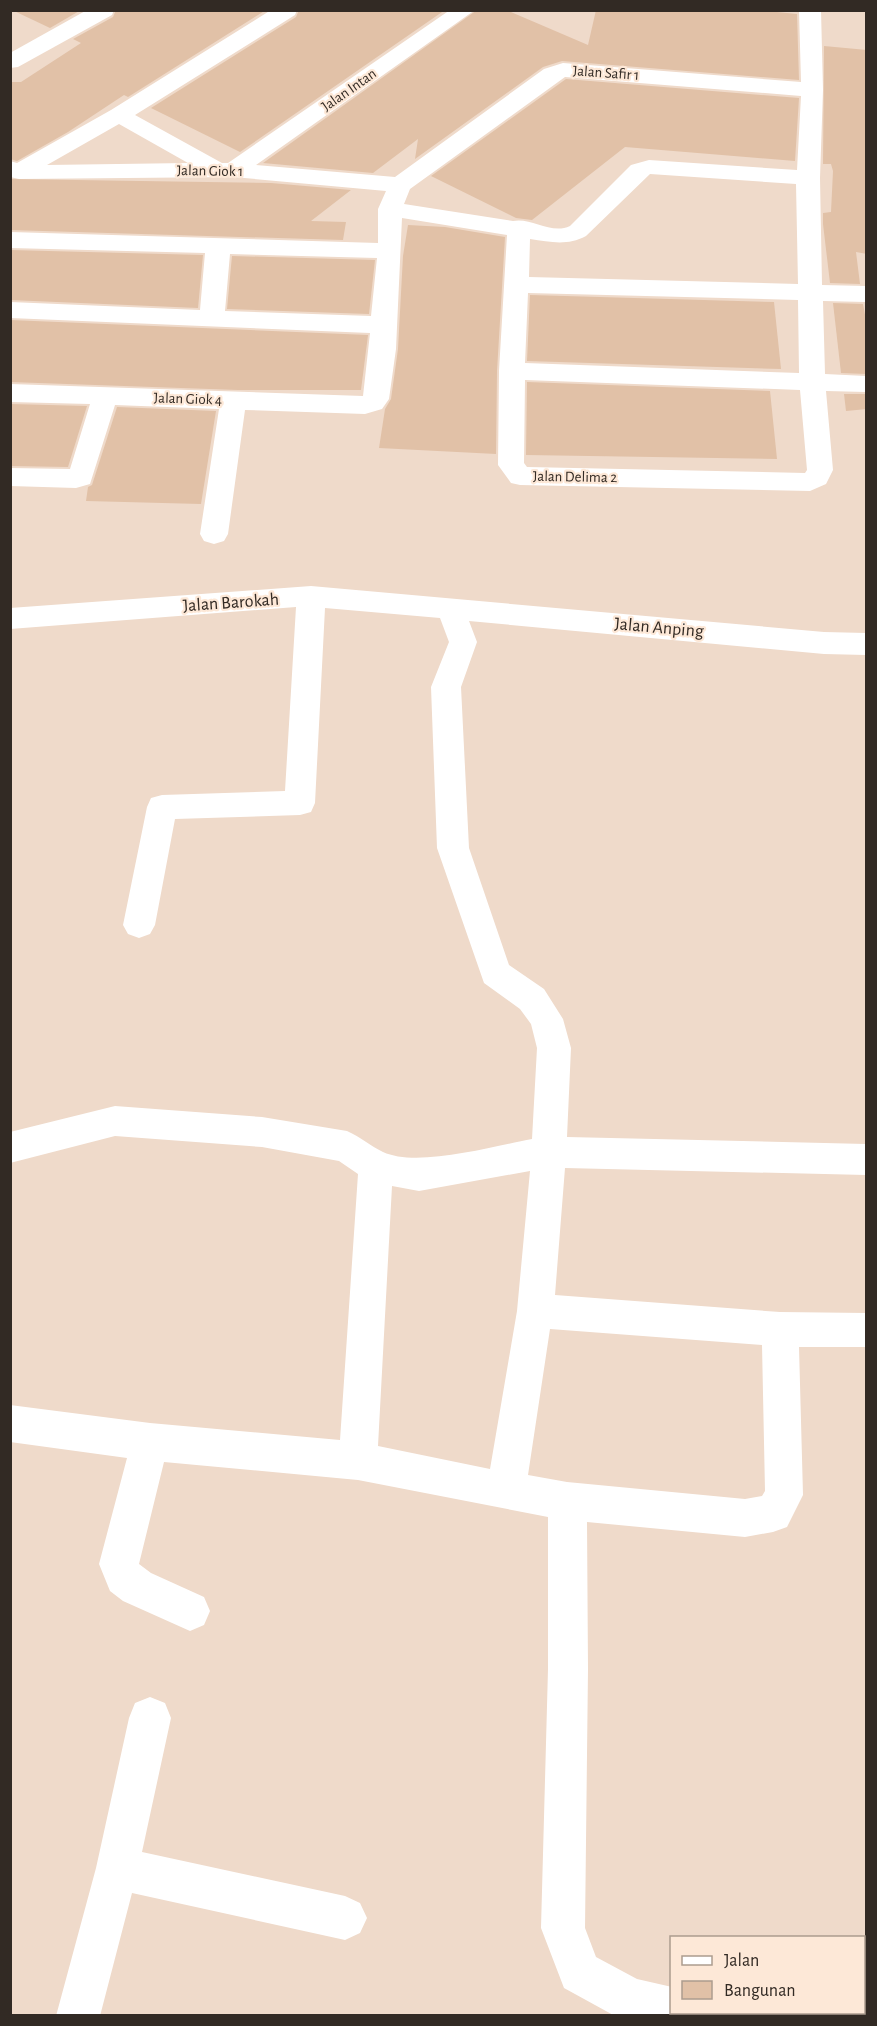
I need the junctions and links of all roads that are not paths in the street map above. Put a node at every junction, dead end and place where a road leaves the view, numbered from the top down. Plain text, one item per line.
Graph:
1 (72, 10) edge
2 (104, 10) edge
3 (287, 10) edge
4 (465, 10) edge
5 (810, 10) edge
6 (12, 40) edge
7 (10, 62) edge
8 (812, 90) junction
9 (119, 115) junction
10 (225, 170) junction
11 (13, 172) edge
12 (808, 178) junction
13 (400, 185) junction
14 (390, 209) junction
15 (519, 228) junction
16 (10, 240) edge
17 (218, 248) junction
18 (390, 251) junction
19 (516, 285) junction
20 (810, 293) junction
21 (867, 294) edge
22 (10, 310) edge
23 (212, 318) junction
24 (383, 325) junction
25 (512, 371) junction
26 (812, 381) junction
27 (867, 384) edge
28 (10, 393) edge
29 (105, 396) junction
30 (233, 400) junction
31 (10, 477) edge
32 (214, 534) dead end
33 (311, 596) junction
34 (451, 610) junction
35 (10, 620) edge
36 (867, 644) edge
37 (139, 925) dead end
38 (10, 1148) edge
39 (549, 1152) junction
40 (867, 1159) edge
41 (376, 1167) junction
42 (535, 1311) junction
43 (780, 1329) junction
44 (867, 1330) edge
45 (10, 1423) edge
46 (150, 1442) junction
47 (358, 1461) junction
48 (506, 1491) junction
49 (567, 1501) junction
50 (190, 1611) dead end
51 (150, 1718) dead end
52 (117, 1868) junction
53 (345, 1918) dead end
54 (670, 2009) edge
55 (78, 2016) edge

1 - 6 street
2 - 7 street
3 - 9 street
4 - 10 street, Jalan Intan
5 - 8 street
8 - 12 street
8 - 13 street, Jalan Safir 1
9 - 10 street
9 - 11 street
10 - 11 street, Jalan Giok 1
10 - 13 street, Jalan Giok 1
12 - 15 street
12 - 20 street
13 - 14 street
14 - 15 street
14 - 18 street
15 - 19 street, Jalan Delima 2
16 - 17 street
17 - 18 street
17 - 23 street
18 - 24 street
19 - 20 street
19 - 25 street, Jalan Delima 2
20 - 21 street
20 - 26 street
22 - 23 street
23 - 24 street
24 - 30 street, Jalan Giok 4
25 - 26 street
25 - 26 street, Jalan Delima 2
26 - 27 street
28 - 29 street, Jalan Giok 4
29 - 30 street, Jalan Giok 4
29 - 31 street
30 - 32 street
33 - 34 street, Jalan Barokah
33 - 35 street, Jalan Barokah
33 - 37 street
34 - 36 street, Jalan Anping
34 - 39 street
38 - 41 street
39 - 40 street
39 - 41 street
39 - 42 street
41 - 47 street
42 - 43 street
42 - 48 street
43 - 44 street
43 - 49 street
45 - 46 street
46 - 47 street
46 - 50 street
47 - 48 street
48 - 49 street
49 - 54 street
51 - 52 street
52 - 53 street
52 - 55 street

